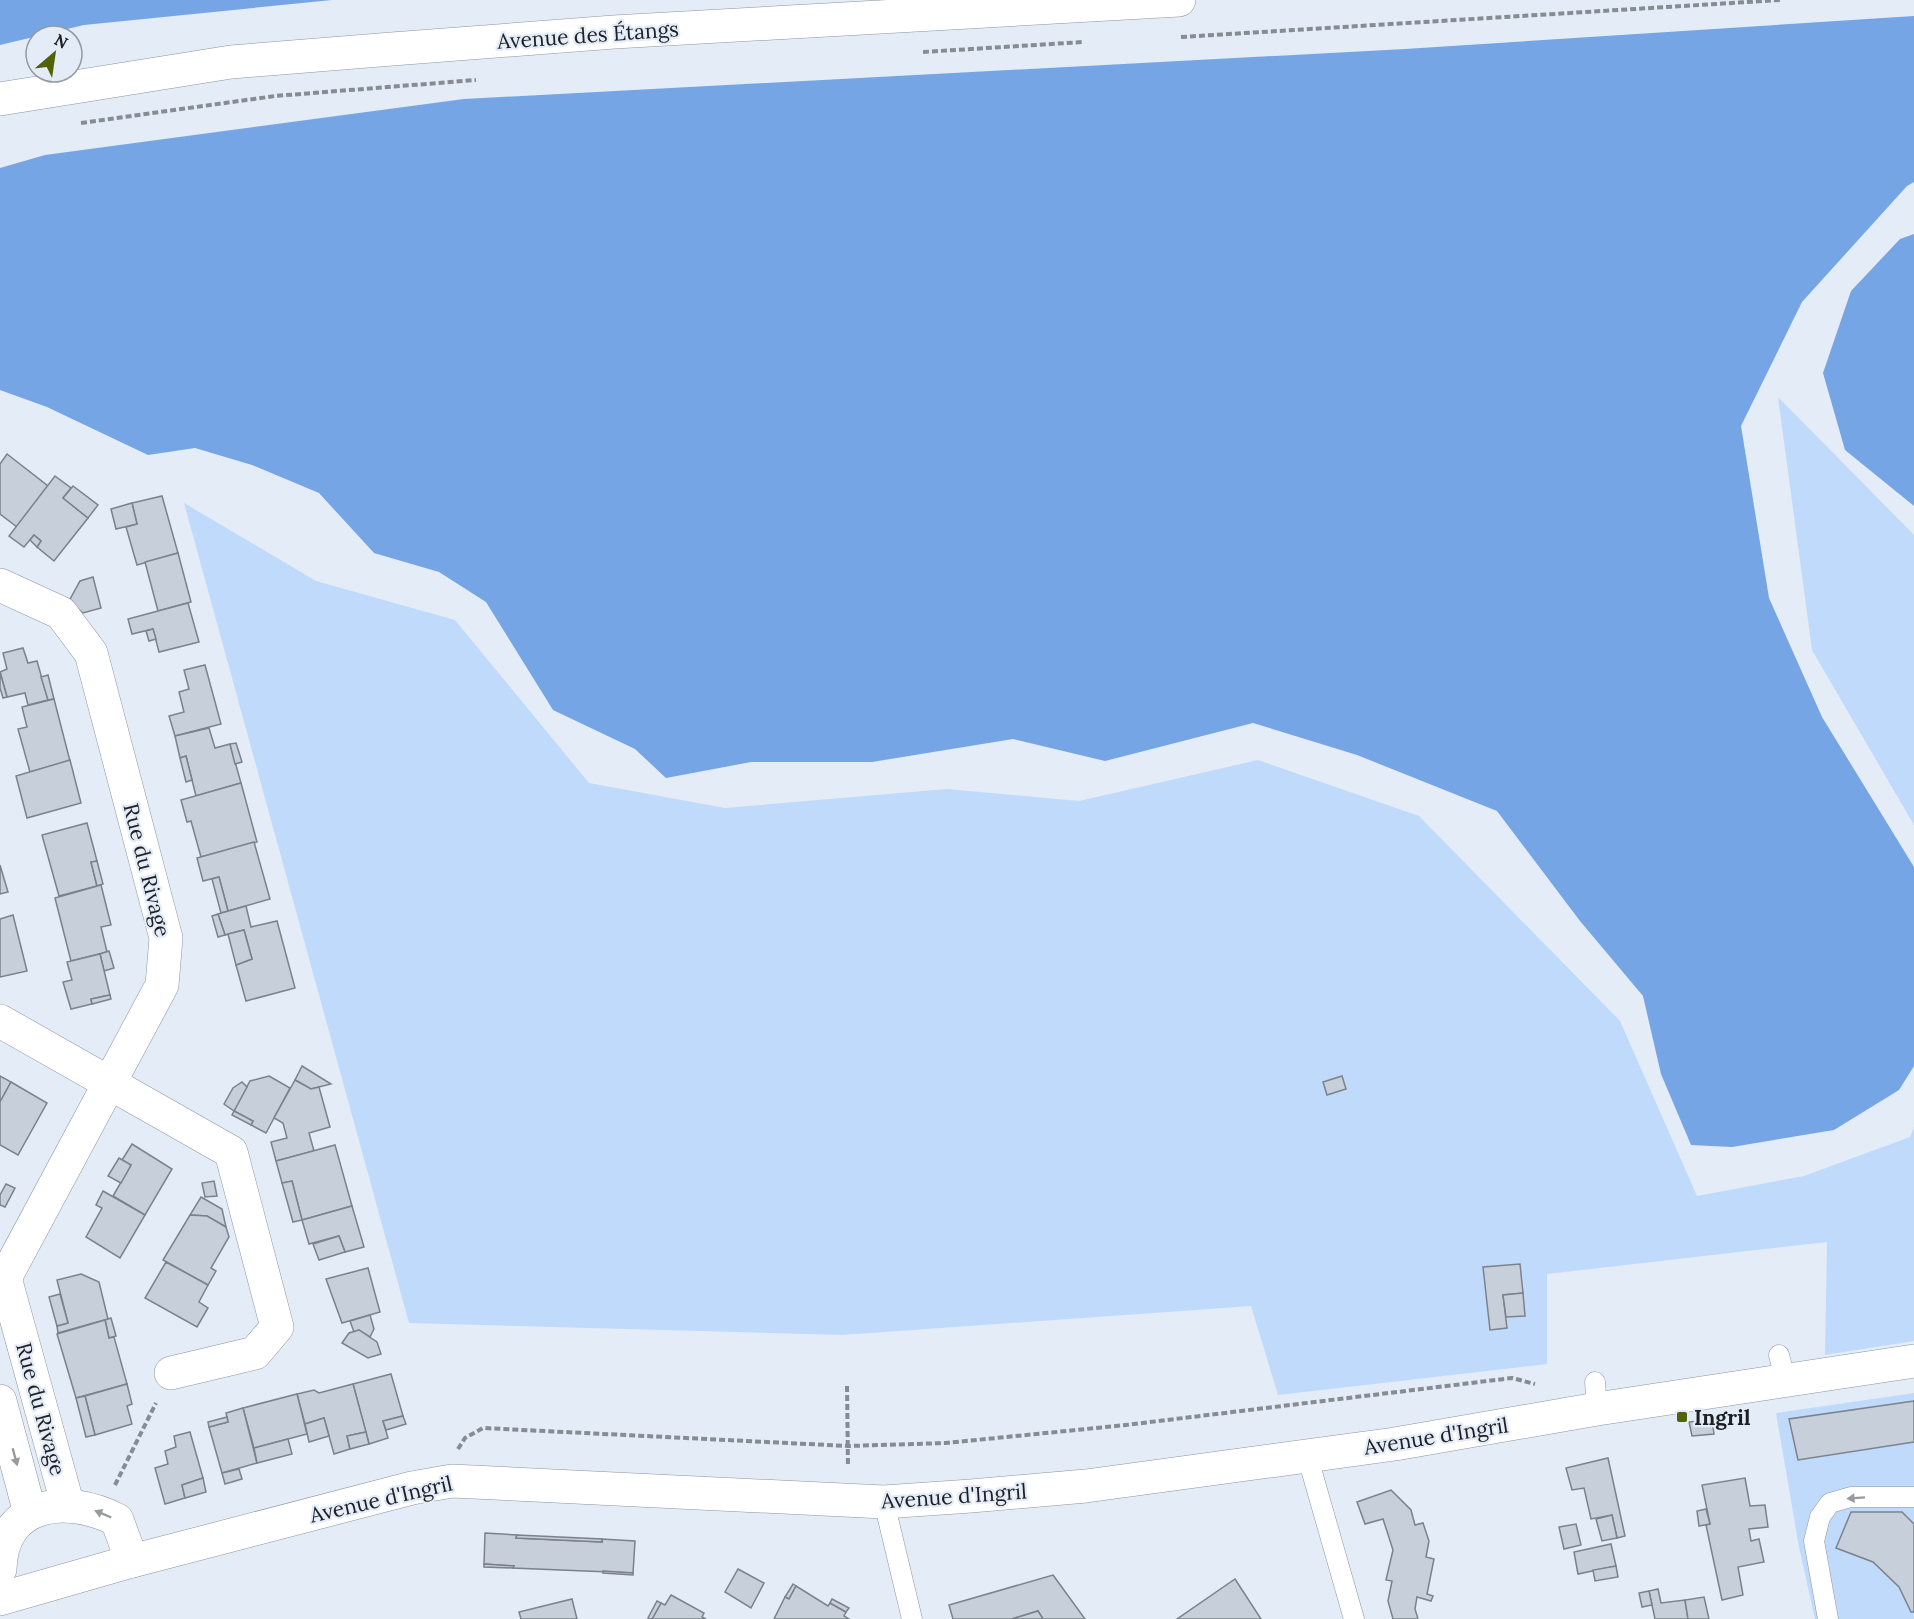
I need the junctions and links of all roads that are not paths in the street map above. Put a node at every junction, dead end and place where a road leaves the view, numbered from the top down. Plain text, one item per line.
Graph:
1 (1179, 0) edge
2 (0, 99) edge
3 (0, 585) edge
4 (0, 1021) edge
5 (109, 1084) junction
6 (2, 1279) edge
7 (1914, 1361) edge
8 (171, 1373) road end
9 (0, 1401) edge
10 (1307, 1455) junction
11 (1914, 1497) edge
12 (884, 1502) junction
13 (68, 1506) junction
14 (30, 1513) junction
15 (132, 1561) junction
16 (0, 1589) edge
17 (912, 1619) edge
18 (1354, 1619) edge
19 (1828, 1619) edge

1 - 2 street, Avenue des Étangs
3 - 5 street, Rue du Rivage
4 - 5 street
5 - 6 street, Rue du Rivage
5 - 8 street
6 - 13 street, Rue du Rivage
7 - 10 street, Avenue d'Ingril
9 -> 14 street, Rue du Rivage
10 - 12 street, Avenue d'Ingril
10 - 18 lane
11 -> 19 lane
12 - 15 street, Avenue d'Ingril
12 - 17 lane
13 - 14 street, Rue du Rivage
15 -> 13 street, Rue du Rivage
14 - 16 street
15 - 16 street, Avenue d'Ingril

